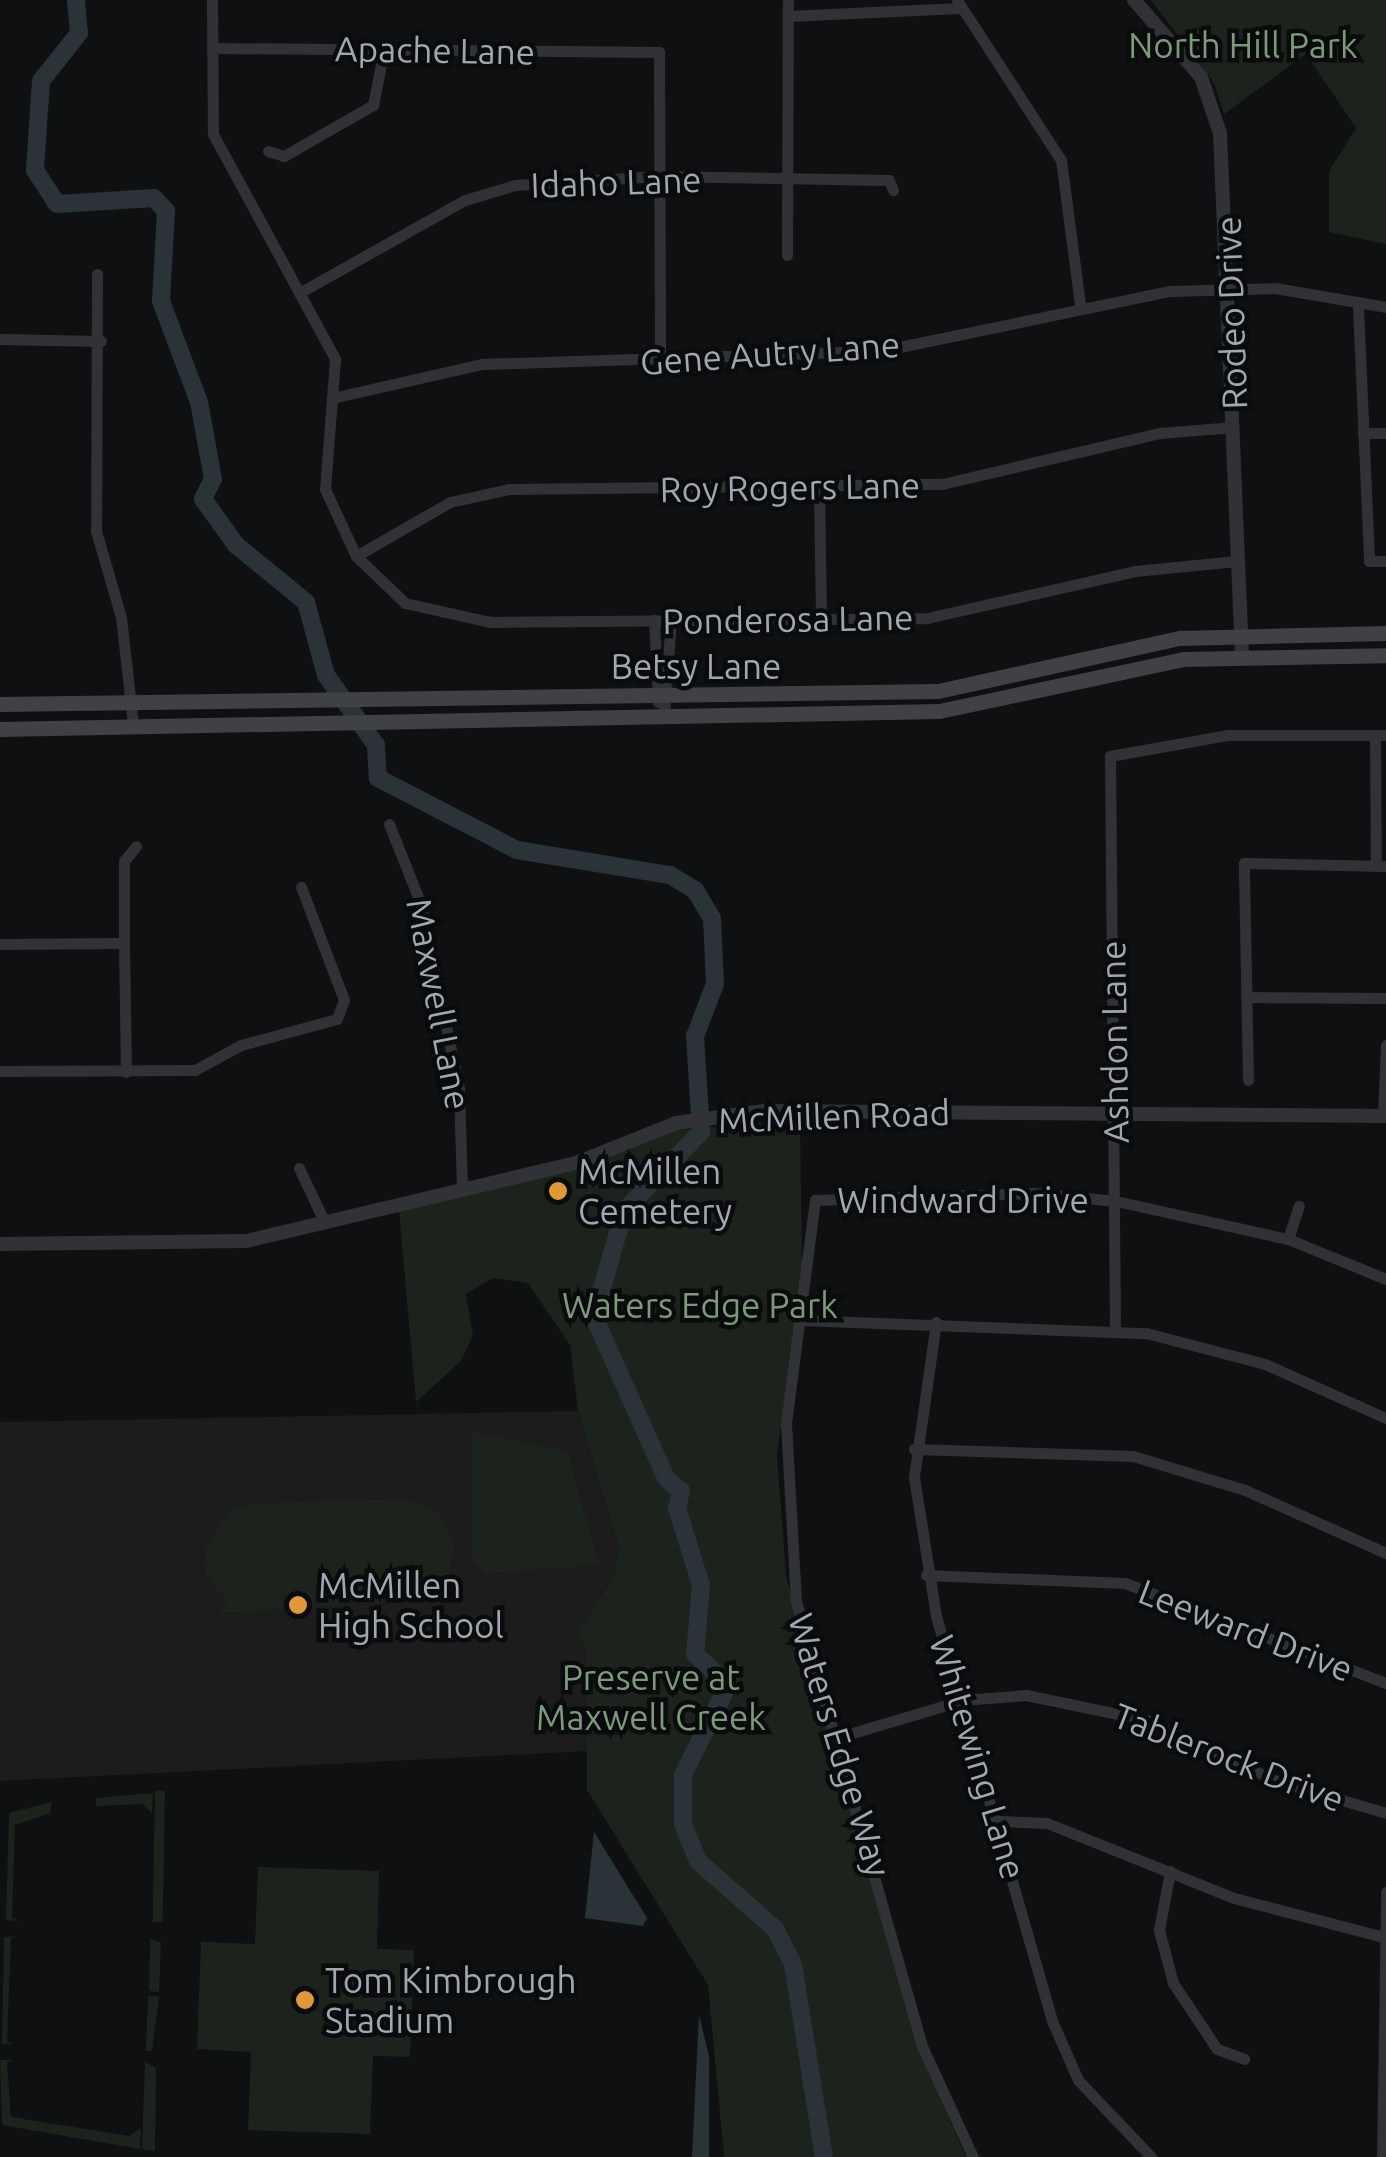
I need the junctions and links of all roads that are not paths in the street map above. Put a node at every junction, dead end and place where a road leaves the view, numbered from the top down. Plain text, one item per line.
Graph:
1 (212, 0) edge
2 (788, 0) edge
3 (1134, 0) edge
4 (958, 4) edge
5 (788, 16) junction
6 (212, 48) junction
7 (384, 50) junction
8 (268, 152) dead end
9 (659, 176) junction
10 (787, 178) junction
11 (893, 190) dead end
12 (786, 255) dead end
13 (96, 274) dead end
14 (1230, 287) junction
15 (299, 293) junction
16 (1080, 304) junction
17 (1358, 307) junction
18 (1386, 307) edge
19 (0, 340) edge
20 (101, 341) junction
21 (660, 363) junction
22 (332, 398) junction
23 (1234, 427) junction
24 (1363, 433) junction
25 (1386, 433) edge
26 (819, 489) junction
27 (356, 556) junction
28 (1237, 561) junction
29 (1386, 561) edge
30 (821, 618) junction
31 (654, 620) junction
32 (671, 620) junction
33 (1242, 632) junction
34 (1386, 633) edge
35 (1242, 655) junction
36 (1386, 656) edge
37 (664, 696) junction
38 (133, 698) junction
39 (0, 704) edge
40 (664, 715) junction
41 (133, 724) junction
42 (0, 729) edge
43 (1380, 735) edge
44 (388, 824) dead end
45 (136, 846) dead end
46 (1381, 866) edge
47 (302, 887) dead end
48 (124, 943) junction
49 (0, 944) edge
50 (1246, 996) junction
51 (1386, 998) edge
52 (1386, 1044) edge
53 (0, 1072) edge
54 (126, 1072) junction
55 (1248, 1080) dead end
56 (1114, 1114) junction
57 (1384, 1116) edge
58 (299, 1168) dead end
59 (462, 1189) junction
60 (815, 1200) joint
61 (1116, 1201) junction
62 (1299, 1206) dead end
63 (325, 1223) junction
64 (1288, 1239) junction
65 (0, 1244) edge
66 (1386, 1279) edge
67 (800, 1320) junction
68 (936, 1322) junction
69 (1115, 1328) junction
70 (1386, 1418) edge
71 (914, 1449) junction
72 (1386, 1553) edge
73 (926, 1574) junction
74 (1386, 1684) edge
75 (963, 1700) junction
76 (839, 1737) junction
77 (1386, 1813) edge
78 (1000, 1821) junction
79 (1170, 1871) junction
80 (1386, 1892) edge
81 (1384, 1937) edge
82 (1244, 2059) dead end
83 (973, 2157) edge
84 (1151, 2157) edge
85 (1382, 2157) edge

1 - 6 street
2 - 5 street
3 - 14 street, Rodeo Drive
4 - 5 street
4 - 16 street
5 - 10 street
6 - 7 street, Apache Lane
6 - 15 street
7 - 8 street
7 - 9 street, Apache Lane
9 - 10 street, Idaho Lane
9 - 15 street, Idaho Lane
9 - 21 street
10 - 11 street, Idaho Lane
10 - 12 street
13 - 20 street
14 - 16 street, Gene Autry Lane
14 - 17 street, Gene Autry Lane
14 - 23 street, Rodeo Drive
15 - 22 street
16 - 21 street, Gene Autry Lane
17 - 18 street, Gene Autry Lane
17 - 24 street
19 - 20 street
20 - 38 street
21 - 22 street, Gene Autry Lane
22 - 27 street
23 - 26 street, Roy Rogers Lane
23 - 28 street, Rodeo Drive
24 - 25 street
24 - 29 street
26 - 27 street, Roy Rogers Lane
26 - 30 street
27 - 31 street, Ponderosa Lane
28 - 30 street, Ponderosa Lane
28 - 33 street, Rodeo Drive
30 - 32 street, Ponderosa Lane
31 - 32 street, Ponderosa Lane
31 - 37 street
32 - 37 street
33 - 34 main road, Betsy Lane
33 - 35 street, Rodeo Drive
33 - 37 main road, Betsy Lane
35 - 36 main road, Betsy Lane
35 - 40 main road, Betsy Lane
37 - 38 main road, Betsy Lane
37 - 40 street
38 - 39 main road, Betsy Lane
38 - 41 street
40 - 41 main road, Betsy Lane
41 - 42 main road, Betsy Lane
43 - 46 street
43 - 56 street, Ashdon Lane
44 - 59 street, Maxwell Lane
45 - 48 street
46 - 50 street
47 - 54 street
48 - 49 street
48 - 54 street
50 - 51 street
50 - 55 street
52 - 57 street
53 - 54 street
56 - 57 street, McMillen Road
56 - 59 street, McMillen Road
56 - 61 street, Ashdon Lane
58 - 63 street
59 - 63 street, McMillen Road
60 - 61 street, Windward Drive
60 - 67 street, Waters Edge Way
61 - 64 street, Windward Drive
61 - 69 street, Ashdon Lane
62 - 64 street
63 - 65 street, McMillen Road
64 - 66 street, Windward Drive
67 - 68 street
67 - 76 street, Waters Edge Way
68 - 69 street
68 - 71 street, Whitewing Lane
69 - 70 street
71 - 72 street
71 - 73 street, Whitewing Lane
73 - 74 street, Leeward Drive
73 - 75 street, Whitewing Lane
75 - 76 street, Tablerock Drive
75 - 77 street, Tablerock Drive
75 - 78 street, Whitewing Lane
76 - 83 street, Waters Edge Way
78 - 79 street
78 - 84 street, Whitewing Lane
79 - 81 street
79 - 82 street
80 - 81 street
81 - 85 street

